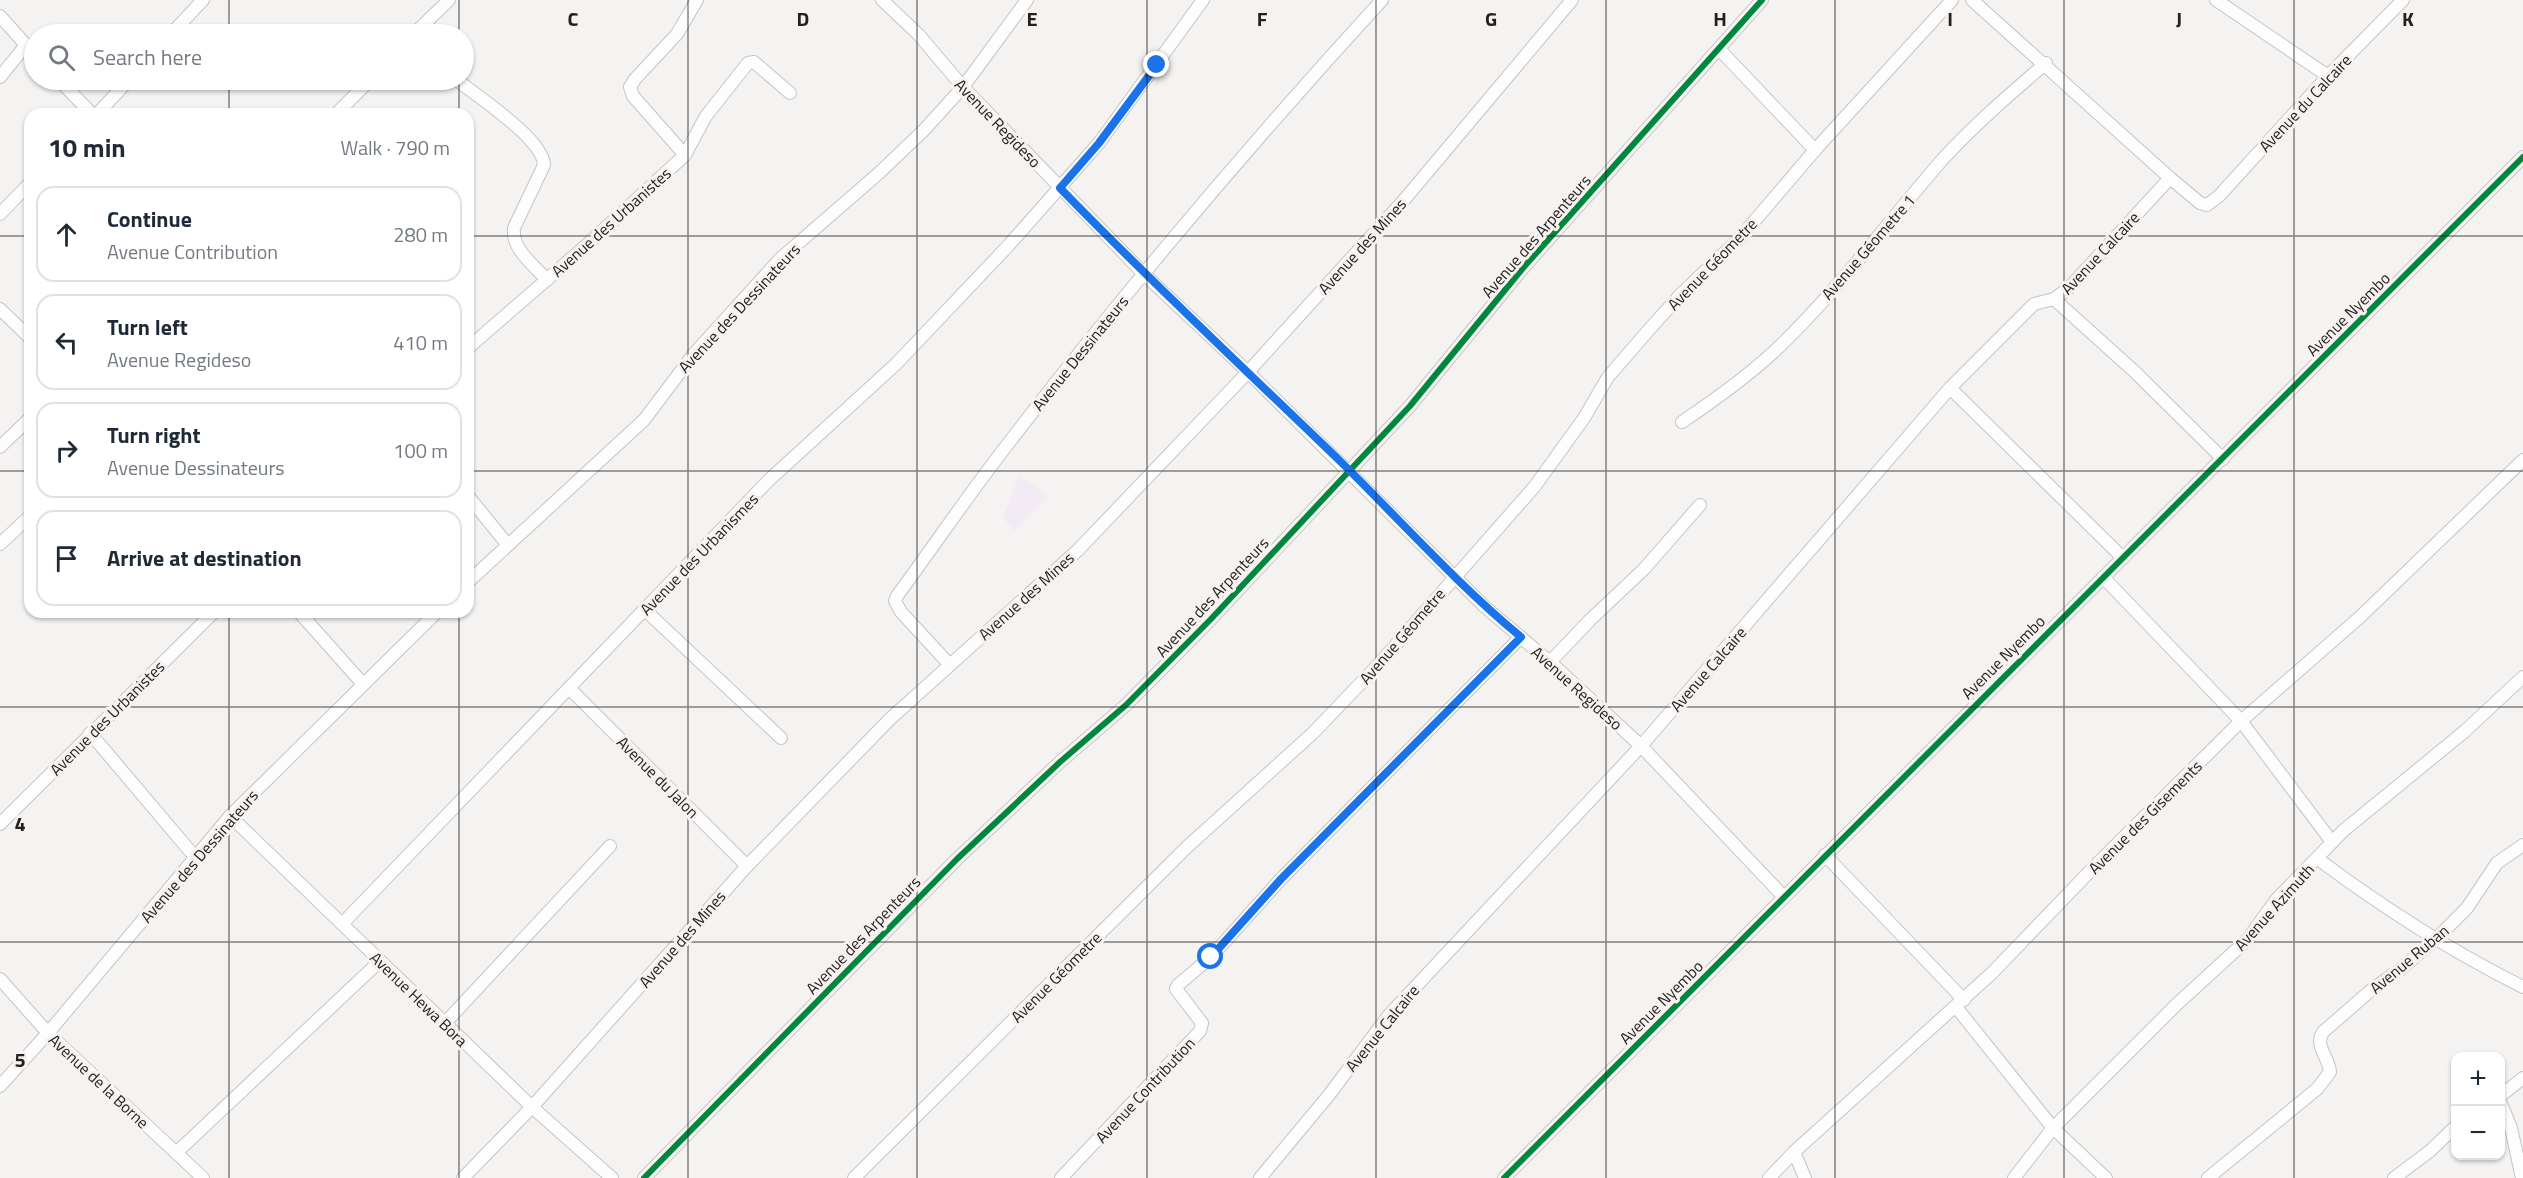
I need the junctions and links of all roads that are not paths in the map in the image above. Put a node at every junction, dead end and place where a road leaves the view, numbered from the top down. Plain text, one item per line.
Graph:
1 (203, 0) edge
2 (449, 0) edge
3 (697, 0) edge
4 (882, 0) edge
5 (1026, 0) edge
6 (1203, 0) edge
7 (1382, 0) edge
8 (1572, 0) edge
9 (1762, 0) edge
10 (1952, 0) edge
11 (1972, 0) edge
12 (2216, 0) edge
13 (2396, 2) edge
14 (0, 16) edge
15 (180, 24) edge
16 (424, 24) edge
17 (24, 43) edge
18 (1719, 50) junction
19 (24, 55) edge
20 (2046, 63) junction
21 (2328, 76) junction
22 (0, 77) edge
23 (963, 87) junction
24 (69, 90) edge
25 (120, 90) edge
26 (361, 90) edge
27 (470, 90) edge
28 (790, 93) dead end
29 (86, 108) edge
30 (103, 108) edge
31 (345, 108) edge
32 (1815, 150) junction
33 (685, 155) junction
34 (2523, 157) edge
35 (2170, 178) junction
36 (1060, 188) junction
37 (24, 189) edge
38 (0, 214) edge
39 (1144, 274) junction
40 (547, 280) junction
41 (2054, 299) junction
42 (0, 309) edge
43 (24, 332) edge
44 (474, 343) edge
45 (1248, 372) junction
46 (1950, 388) junction
47 (1682, 422) dead end
48 (24, 424) edge
49 (0, 447) edge
50 (2223, 459) junction
51 (2523, 460) edge
52 (1350, 471) junction
53 (474, 503) edge
54 (1700, 505) dead end
55 (24, 522) edge
56 (0, 544) edge
57 (507, 544) junction
58 (2123, 558) junction
59 (474, 576) edge
60 (1453, 577) junction
61 (2103, 577) junction
62 (645, 610) junction
63 (208, 618) edge
64 (304, 618) edge
65 (431, 618) edge
66 (1521, 637) junction
67 (1550, 662) junction
68 (950, 664) junction
69 (2523, 677) edge
70 (363, 684) junction
71 (569, 688) junction
72 (2241, 721) junction
73 (90, 734) junction
74 (781, 738) dead end
75 (1641, 746) junction
76 (230, 816) junction
77 (0, 825) edge
78 (2332, 842) junction
79 (2523, 845) edge
80 (610, 846) dead end
81 (1825, 855) junction
82 (195, 857) junction
83 (2318, 859) junction
84 (747, 866) junction
85 (1784, 897) junction
86 (342, 924) junction
87 (2437, 938) junction
88 (380, 961) junction
89 (0, 980) edge
90 (2523, 987) edge
91 (1960, 1003) junction
92 (445, 1023) junction
93 (48, 1033) junction
94 (2523, 1078) edge
95 (0, 1086) edge
96 (2505, 1092) edge
97 (2502, 1106) edge
98 (532, 1107) junction
99 (2053, 1128) junction
100 (2451, 1131) edge
101 (1794, 1152) junction
102 (176, 1153) junction
103 (203, 1178) edge
104 (463, 1178) edge
105 (612, 1178) edge
106 (644, 1178) edge
107 (854, 1178) edge
108 (1061, 1178) edge
109 (1260, 1178) edge
110 (1504, 1178) edge
111 (1769, 1178) edge
112 (1805, 1178) edge
113 (2014, 1178) edge
114 (2106, 1178) edge
115 (2208, 1178) edge
116 (2394, 1178) edge
117 (2522, 1178) edge

1 - 15 street
2 - 16 street
3 - 33 street, Avenue des Urbanistes
4 - 23 street, Avenue Regideso
5 - 23 street, Avenue des Dessinateurs
6 - 36 street
7 - 39 street, Avenue Dessinateurs
8 - 45 street, Avenue des Mines
9 - 18 street, Avenue des Arpenteurs
10 - 32 street, Avenue Géometre
11 - 20 street
12 - 21 street
13 - 21 street, Avenue du Calcaire
14 - 17 street
18 - 32 street
18 - 52 street, Avenue des Arpenteurs
19 - 22 street
20 - 35 street
20 - 47 street, Avenue Géometre 1
21 - 35 street, Avenue du Calcaire
23 - 36 street, Avenue Regideso
23 - 57 street, Avenue des Dessinateurs
24 - 29 street
25 - 30 street
26 - 31 street
27 - 40 street
28 - 33 street
32 - 60 street, Avenue Géometre
33 - 40 street, Avenue des Urbanistes
34 - 50 street, Avenue Nyembo
35 - 41 street, Avenue Calcaire
36 - 39 street, Avenue Regideso
36 - 62 street, Avenue des Urbanismes
37 - 38 street
39 - 45 street, Avenue Regideso
39 - 68 street, Avenue Dessinateurs
40 - 44 street, Avenue des Urbanistes
41 - 46 street, Avenue Calcaire
41 - 50 street
42 - 43 street
45 - 52 street, Avenue Regideso
45 - 68 street, Avenue des Mines
46 - 58 street
46 - 75 street, Avenue Calcaire
48 - 49 street
50 - 58 street, Avenue Nyembo
51 - 72 street, Avenue des Gisements
52 - 60 street, Avenue Regideso
52 - 106 street, Avenue des Arpenteurs
53 - 57 street
54 - 67 street
55 - 56 street
57 - 59 street, Avenue des Dessinateurs
58 - 61 street, Avenue Nyembo
60 - 66 street, Avenue Regideso
60 - 107 street, Avenue Géometre
61 - 72 street
61 - 81 street, Avenue Nyembo
62 - 71 street, Avenue des Urbanismes
62 - 74 street
63 - 73 street, Avenue des Urbanistes
64 - 70 street
65 - 70 street, Avenue des Dessinateurs
66 - 67 street, Avenue Regideso
66 - 108 street, Avenue Contribution
67 - 75 street, Avenue Regideso
68 - 84 street, Avenue des Mines
69 - 78 street, Avenue Azimuth
70 - 76 street, Avenue des Dessinateurs
71 - 84 street, Avenue du Jalon
71 - 86 street, Avenue des Urbanismes
72 - 78 street
72 - 91 street, Avenue des Gisements
73 - 77 street, Avenue des Urbanistes
73 - 82 street
75 - 85 street, Avenue Regideso
75 - 109 street, Avenue Calcaire
76 - 82 street, Avenue des Dessinateurs
76 - 86 street, Avenue Hewa Bora
78 - 83 street, Avenue Azimuth
79 - 87 street, Avenue Ruban
80 - 92 street
81 - 85 street, Avenue Nyembo
81 - 91 street
82 - 93 street, Avenue des Dessinateurs
83 - 87 street
83 - 99 street, Avenue Azimuth
84 - 98 street, Avenue des Mines
85 - 110 street, Avenue Nyembo
86 - 88 street, Avenue Hewa Bora
87 - 90 street
87 - 115 street, Avenue Ruban
88 - 92 street, Avenue Hewa Bora
88 - 102 street
89 - 93 street, Avenue de la Borne
91 - 99 street
91 - 101 street, Avenue des Gisements
92 - 98 street, Avenue Hewa Bora
93 - 95 street, Avenue des Dessinateurs
93 - 102 street, Avenue de la Borne
94 - 96 street
97 - 117 street
98 - 104 street, Avenue des Mines
98 - 105 street, Avenue Hewa Bora
99 - 113 street, Avenue Azimuth
99 - 114 street
100 - 116 street
101 - 111 street, Avenue des Gisements
101 - 112 street
102 - 103 street, Avenue de la Borne

